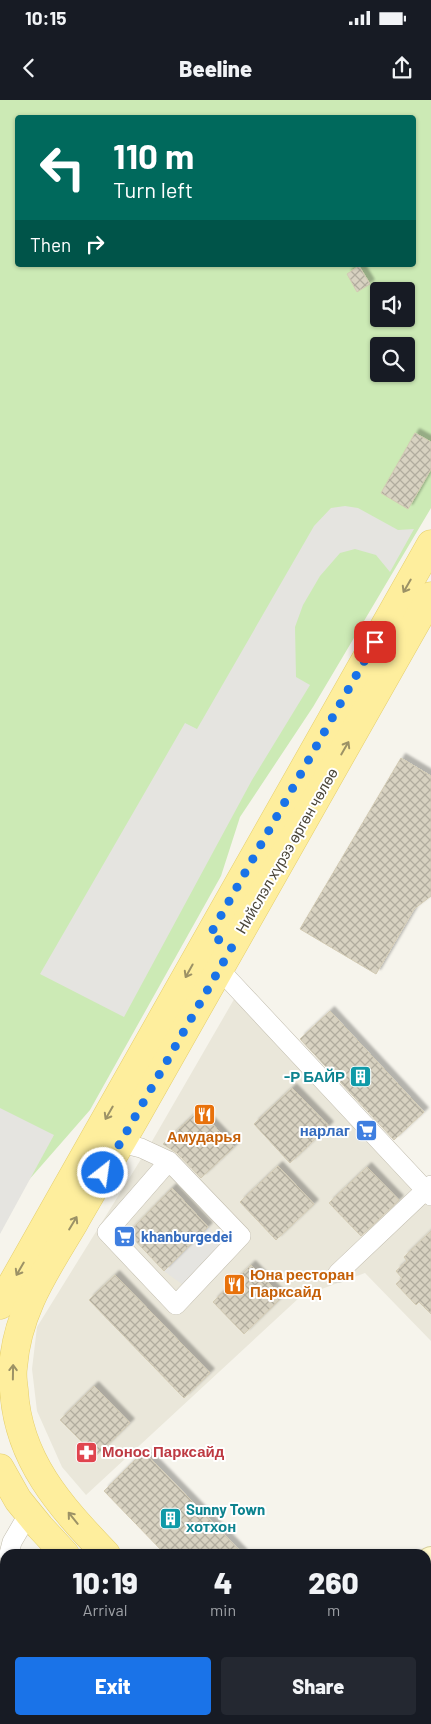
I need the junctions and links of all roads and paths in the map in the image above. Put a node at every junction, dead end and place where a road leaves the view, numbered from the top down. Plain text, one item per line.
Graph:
1 (431, 544) edge
2 (430, 602) edge
3 (220, 951) junction
4 (121, 1143) junction
5 (169, 1161) junction
6 (429, 1191) edge
7 (338, 1273) dead end
8 (0, 1305) edge
9 (0, 1468) edge
10 (29, 1513) junction
11 (7, 1549) edge
12 (61, 1549) edge
13 (101, 1549) edge

1 -> 3 main road, Нийслэл хүрээ өргөн чөлөө
3 -> 2 main road, Нийслэл хүрээ өргөн чөлөө
3 - 4 main road, Нийслэл хүрээ өргөн чөлөө
3 - 6 street
3 -> 8 main road, Нийслэл хүрээ өргөн чөлөө
4 - 5 street
13 -> 4 main road, Нийслэл хүрээ өргөн чөлөө
5 - 5 street
6 - 7 street
9 - 10 main road
10 - 11 street
10 - 12 main road

